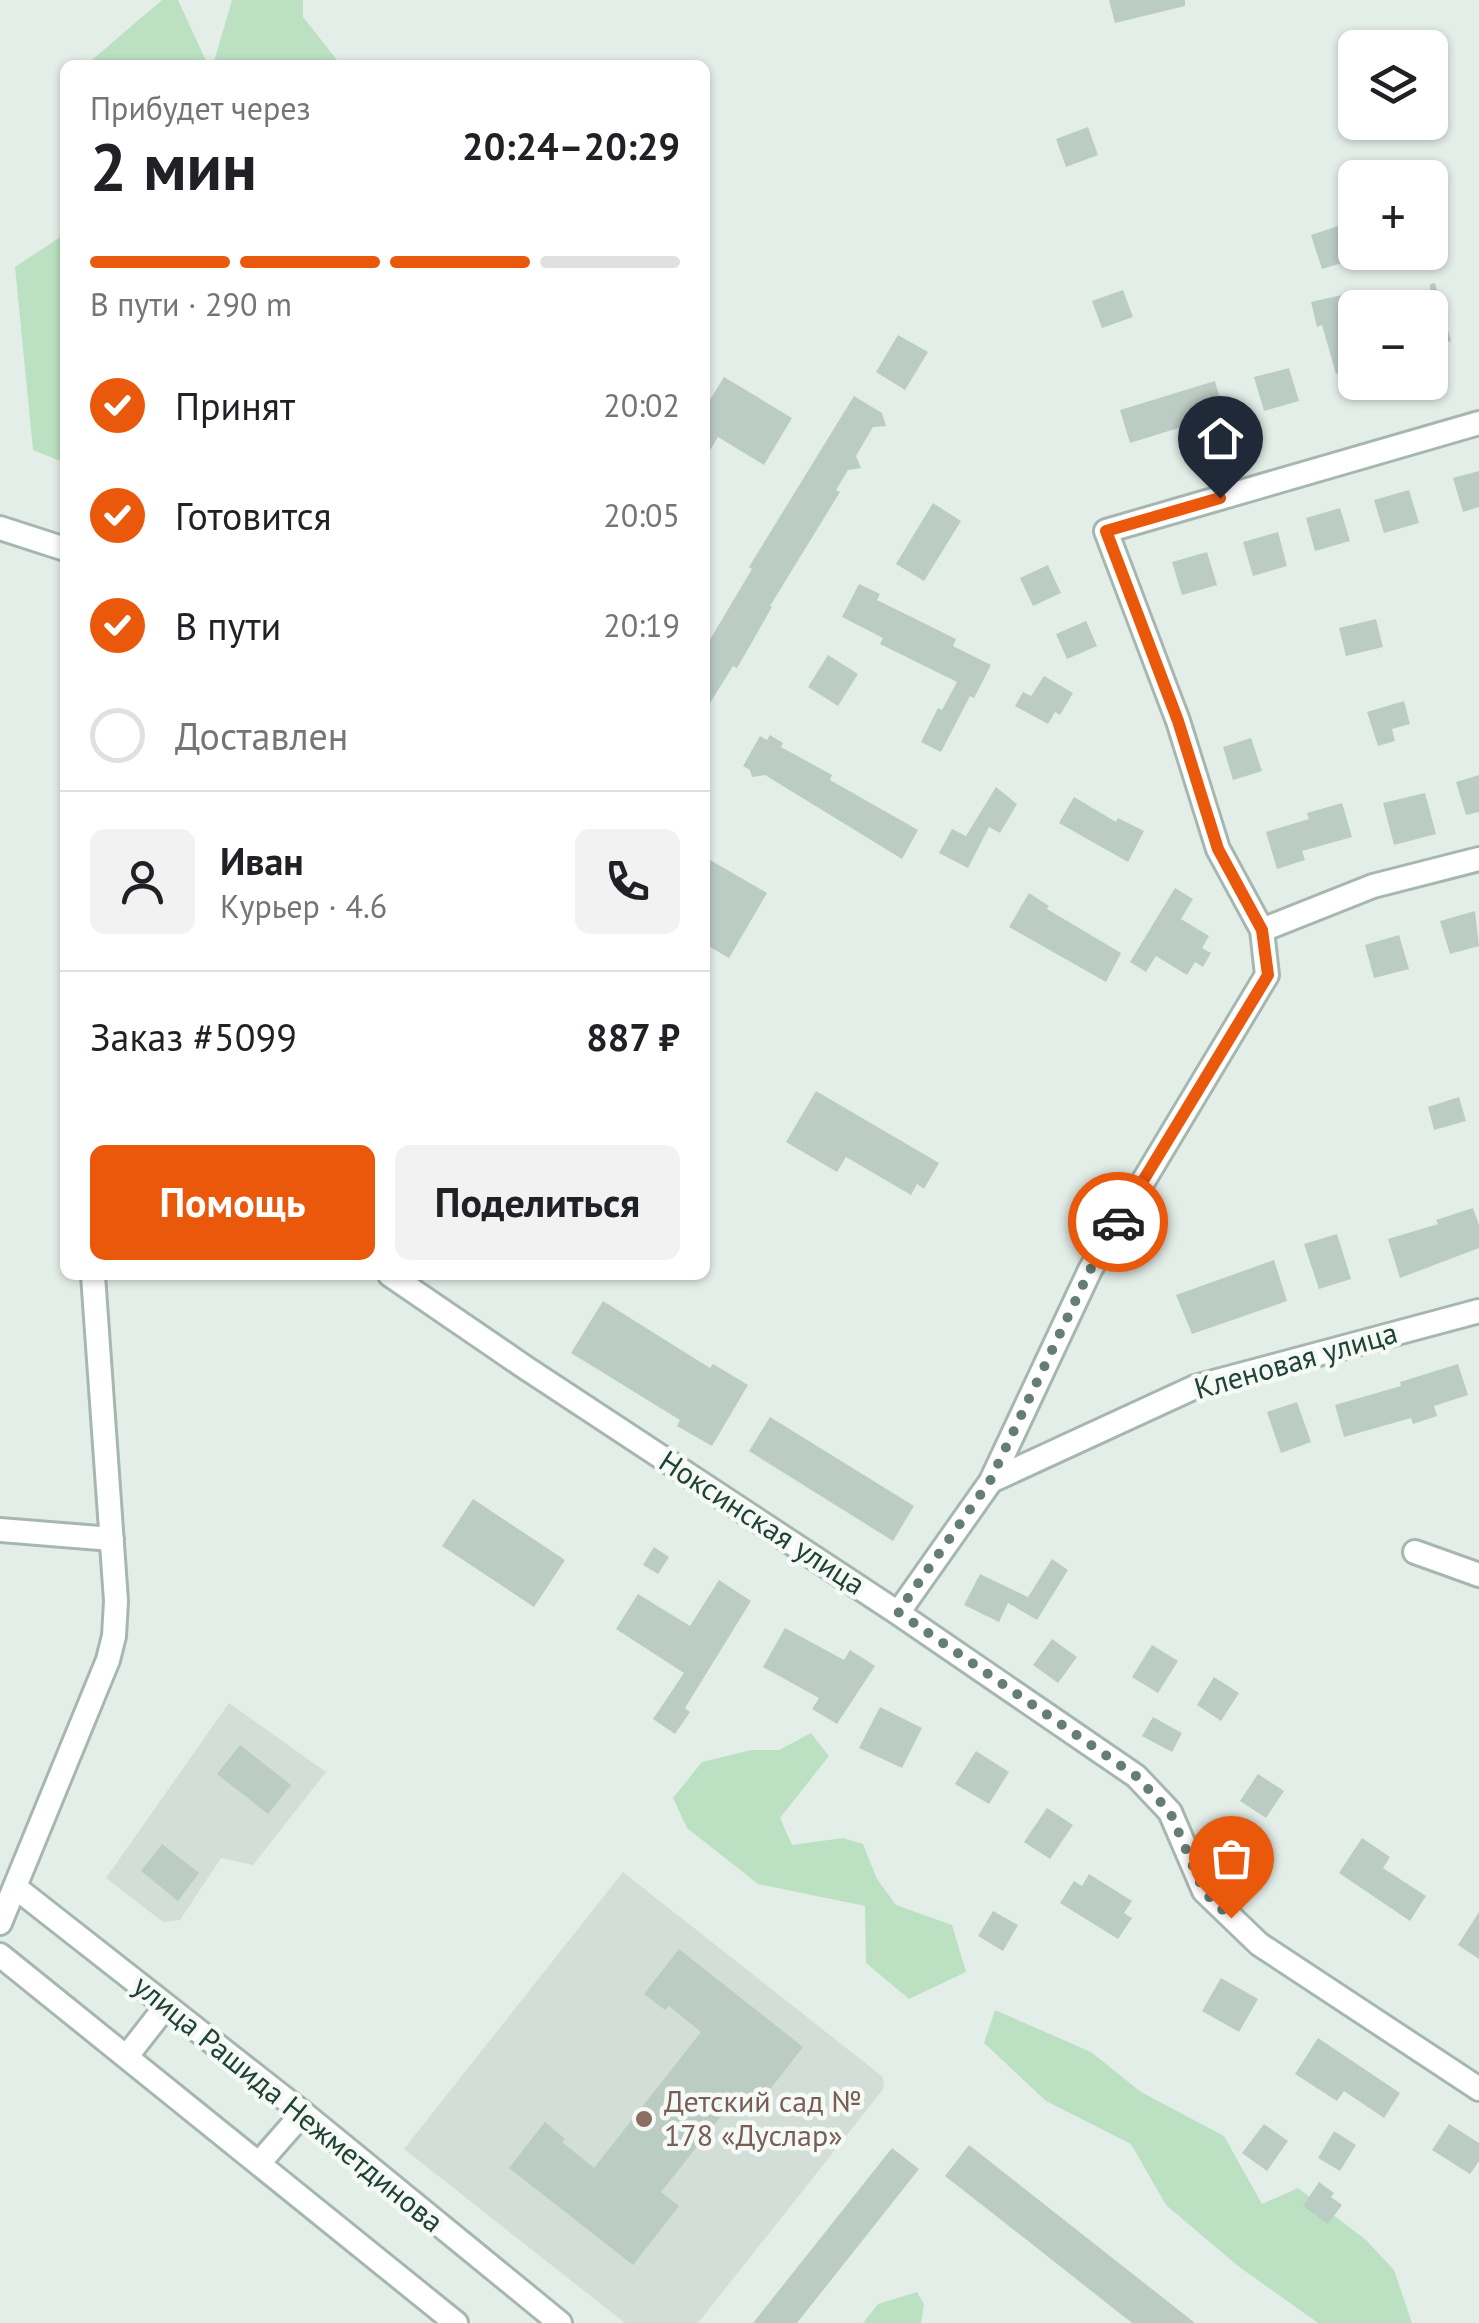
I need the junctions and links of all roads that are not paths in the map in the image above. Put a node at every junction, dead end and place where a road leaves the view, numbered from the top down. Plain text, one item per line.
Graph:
1 (1479, 423) edge
2 (0, 528) edge
3 (60, 547) edge
4 (1479, 860) edge
5 (1262, 930) junction
6 (93, 1280) edge
7 (397, 1280) edge
8 (1479, 1311) edge
9 (990, 1481) junction
10 (0, 1530) edge
11 (112, 1538) junction
12 (1415, 1552) dead end
13 (1479, 1575) edge
14 (898, 1612) junction
15 (15, 1887) junction
16 (0, 1923) edge
17 (0, 1954) edge
18 (166, 2006) junction
19 (127, 2056) junction
20 (1479, 2089) edge
21 (303, 2113) junction
22 (260, 2162) junction
23 (456, 2323) edge
24 (560, 2323) edge

1 - 5 street
2 - 3 street
4 - 5 street
5 - 9 street
6 - 11 street
7 - 14 street, Ноксинская улица
8 - 9 street, Кленовая улица
9 - 14 street
10 - 11 street
11 - 15 street
12 - 13 street
14 - 20 street, Ноксинская улица
15 - 16 street
15 - 18 street, улица Рашида Нежметдинова
17 - 19 street, улица Рашида Нежметдинова
18 - 19 street
18 - 21 street, улица Рашида Нежметдинова
19 - 22 street, улица Рашида Нежметдинова
21 - 22 street
21 - 24 street, улица Рашида Нежметдинова
22 - 23 street, улица Рашида Нежметдинова

